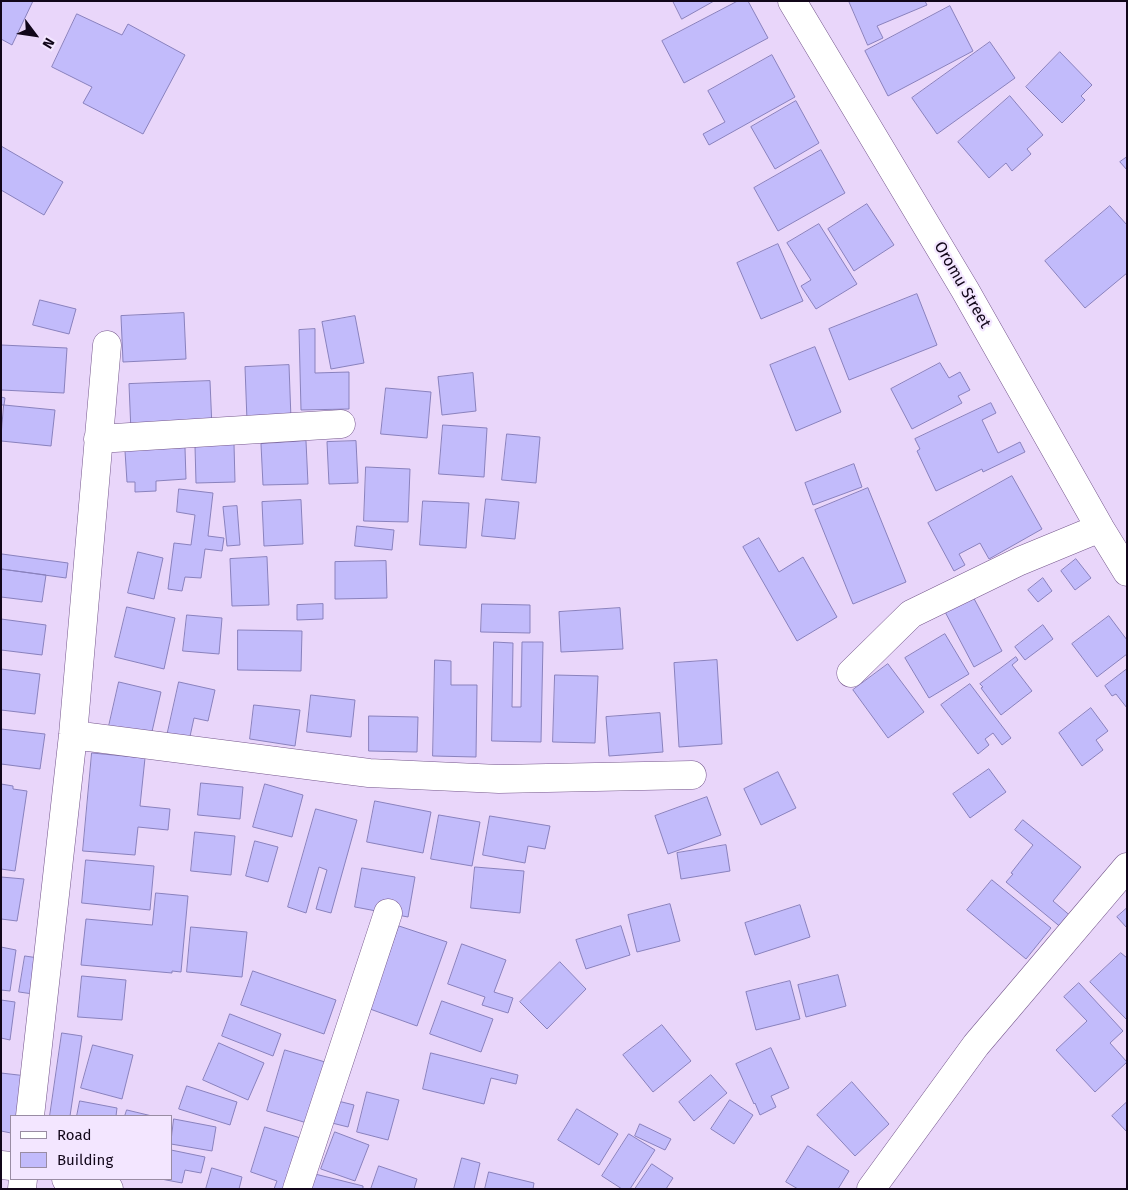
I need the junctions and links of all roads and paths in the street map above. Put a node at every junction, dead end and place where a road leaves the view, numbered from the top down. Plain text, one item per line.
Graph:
1 (792, 1) edge
2 (107, 344) dead end
3 (341, 424) dead end
4 (98, 439) junction
5 (1100, 528) junction
6 (1127, 572) edge
7 (851, 673) dead end
8 (73, 735) junction
9 (692, 775) dead end
10 (1127, 867) edge
11 (388, 914) dead end
12 (30, 1115) edge
13 (70, 1180) edge
14 (109, 1189) edge
15 (297, 1189) edge
16 (871, 1189) edge

1 - 5 street, Oromu Street
2 - 4 street
3 - 4 street
4 - 8 street
5 - 6 street, Oromu Street
5 - 7 street
8 - 9 street
8 - 12 street
10 - 16 street
11 - 15 street
13 - 14 street

